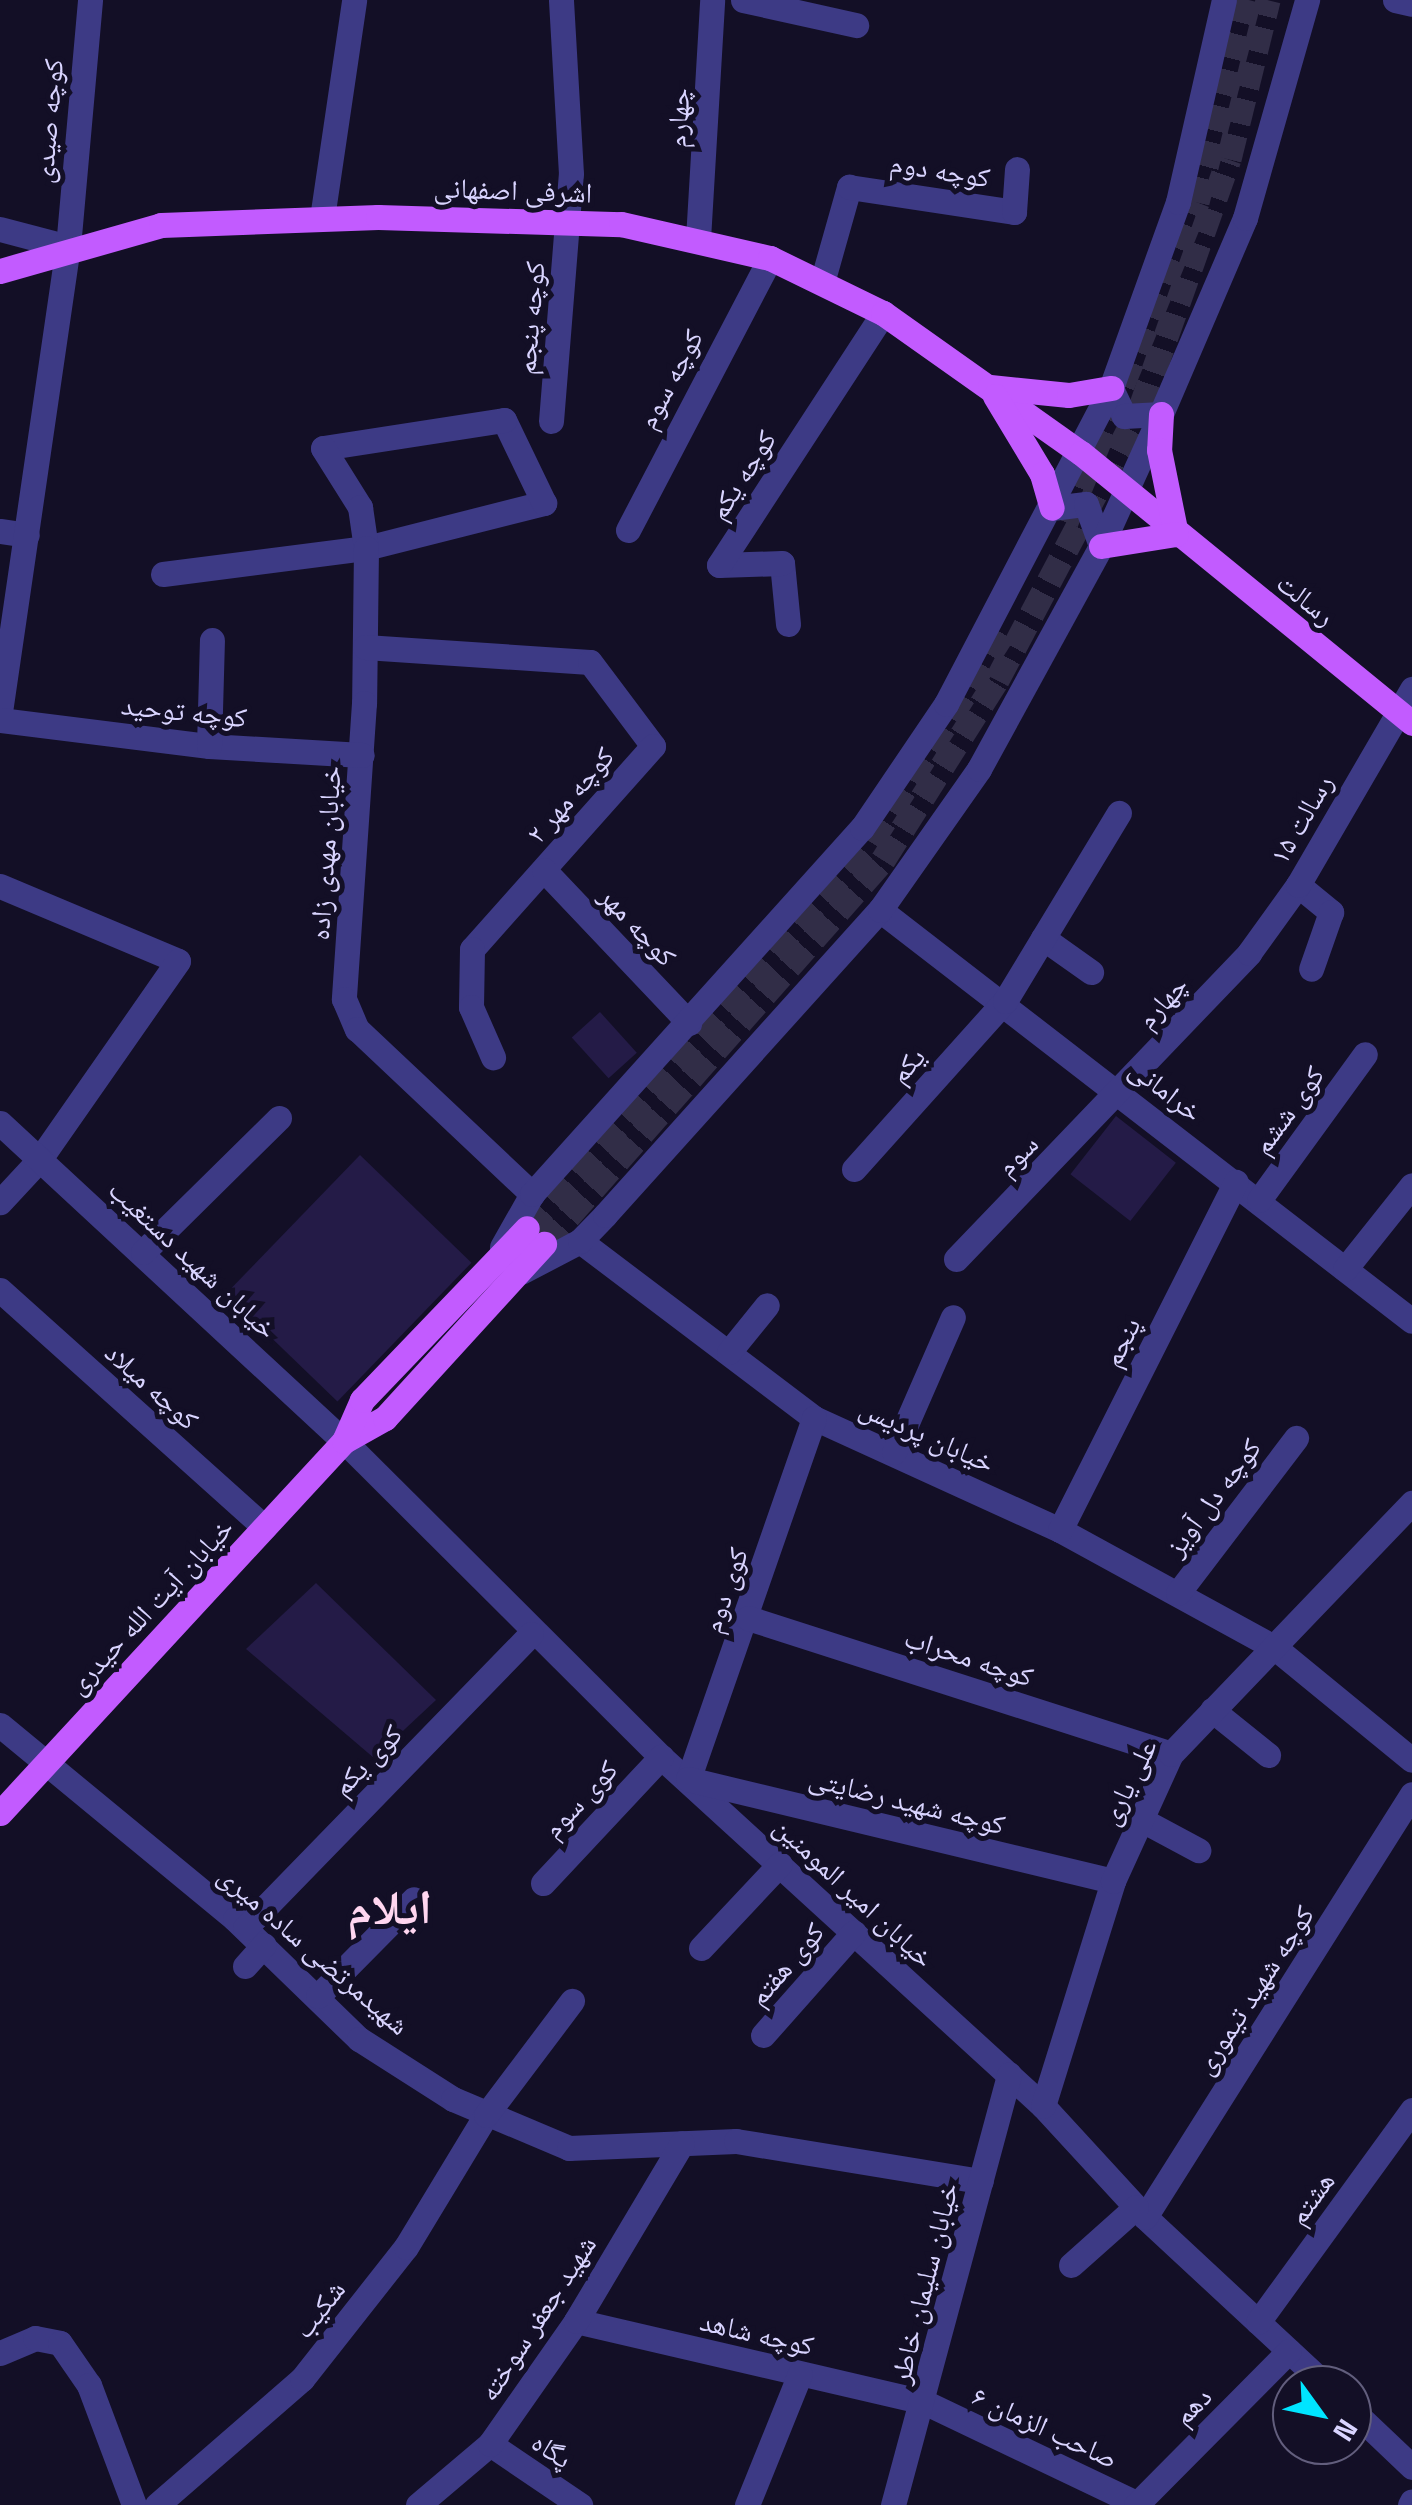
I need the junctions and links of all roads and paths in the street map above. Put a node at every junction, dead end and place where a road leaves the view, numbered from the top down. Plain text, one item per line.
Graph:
1 (90, 0) edge
2 (354, 0) edge
3 (561, 0) edge
4 (712, 0) edge
5 (743, 0) edge
6 (1224, 0) edge
7 (1307, 0) edge
8 (1395, 0) edge
9 (1412, 4) edge
10 (856, 25) dead end
11 (1018, 169) dead end
12 (322, 218) junction
13 (569, 220) junction
14 (0, 229) edge
15 (698, 239) junction
16 (68, 247) junction
17 (770, 258) junction
18 (0, 271) edge
19 (823, 279) junction
20 (883, 314) junction
21 (990, 387) junction
22 (1111, 388) junction
23 (1161, 414) junction
24 (551, 421) dead end
25 (1081, 453) junction
26 (1127, 492) junction
27 (1052, 508) junction
28 (628, 530) dead end
29 (0, 531) edge
30 (1176, 534) junction
31 (27, 535) junction
32 (1101, 546) junction
33 (366, 548) junction
34 (163, 574) dead end
35 (788, 624) dead end
36 (212, 640) dead end
37 (365, 647) junction
38 (1407, 708) edge
39 (0, 716) edge
40 (209, 746) junction
41 (362, 755) junction
42 (1119, 814) dead end
43 (544, 870) junction
44 (1298, 885) junction
45 (0, 886) edge
46 (880, 910) junction
47 (1043, 938) junction
48 (1249, 952) joint
49 (1310, 969) dead end
50 (1091, 972) dead end
51 (1004, 1001) junction
52 (689, 1023) junction
53 (1365, 1054) dead end
54 (493, 1057) dead end
55 (1120, 1092) junction
56 (279, 1118) dead end
57 (0, 1123) edge
58 (40, 1159) junction
59 (854, 1169) dead end
60 (1236, 1182) junction
61 (1412, 1185) edge
62 (532, 1194) junction
63 (1259, 1200) junction
64 (0, 1202) edge
65 (580, 1241) junction
66 (143, 1252) junction
67 (496, 1256) junction
68 (956, 1259) dead end
69 (1345, 1269) junction
70 (516, 1274) junction
71 (0, 1290) edge
72 (767, 1305) dead end
73 (954, 1317) dead end
74 (1412, 1321) edge
75 (728, 1352) junction
76 (814, 1418) junction
77 (1296, 1438) dead end
78 (344, 1440) junction
79 (894, 1452) junction
80 (1412, 1504) edge
81 (264, 1527) junction
82 (1060, 1530) junction
83 (1178, 1593) junction
84 (748, 1618) junction
85 (531, 1634) junction
86 (1274, 1647) junction
87 (1212, 1710) junction
88 (0, 1725) edge
89 (1171, 1754) junction
90 (1268, 1755) dead end
91 (661, 1757) junction
92 (1412, 1760) edge
93 (45, 1764) junction
94 (688, 1779) junction
95 (1412, 1794) edge
96 (0, 1813) edge
97 (1142, 1820) junction
98 (1198, 1850) dead end
99 (780, 1864) junction
100 (1113, 1881) junction
101 (542, 1883) dead end
102 (414, 1898) dead end
103 (854, 1932) junction
104 (254, 1937) junction
105 (701, 1948) dead end
106 (245, 1966) dead end
107 (318, 1996) junction
108 (572, 2001) dead end
109 (764, 2035) dead end
110 (1009, 2074) junction
111 (1043, 2106) junction
112 (1412, 2110) edge
113 (486, 2115) junction
114 (682, 2143) junction
115 (981, 2181) junction
116 (1140, 2212) junction
117 (1071, 2265) dead end
118 (576, 2321) junction
119 (1258, 2322) junction
120 (1290, 2351) junction
121 (0, 2353) edge
122 (1305, 2365) edge
123 (800, 2374) junction
124 (924, 2402) junction
125 (1372, 2429) edge
126 (490, 2444) junction
127 (1412, 2467) edge
128 (1137, 2504) edge
129 (134, 2505) edge
130 (157, 2505) edge
131 (418, 2505) edge
132 (580, 2505) edge
133 (747, 2505) edge
134 (893, 2505) edge

1 - 16 street, کوچه صیدی
2 - 12 street
3 - 13 street, کوچه پنجم
4 - 15 street, چهارم
5 - 10 street
6 - 22 street
7 - 23 street
8 - 9 street
11 - 19 street, کوچه دوم
12 - 13 main road, اشرفی اصفهانی
12 - 16 main road, اشرفی اصفهانی
13 - 15 main road, اشرفی اصفهانی
13 - 24 street, کوچه پنجم
14 - 16 street
15 - 17 main road, اشرفی اصفهانی
16 - 18 main road, اشرفی اصفهانی
16 - 31 street
17 - 19 main road, اشرفی اصفهانی
17 - 28 street, کوچه سوم
19 - 20 main road, اشرفی اصفهانی
20 - 21 main road, اشرفی اصفهانی
20 - 35 street, کوچه یکم
21 - 22 main road
21 - 25 main road, اشرفی اصفهانی
21 - 27 main road
22 - 23 street
22 - 25 street
23 - 26 street
23 - 30 main road
25 - 26 main road, رسالت
25 - 27 street
26 - 30 main road, رسالت
26 - 32 street
27 - 32 street
27 - 52 street
29 - 31 street
30 - 32 main road
30 - 38 main road, رسالت
31 - 39 street
32 - 46 street
33 - 33 street, خیابان مهدی زاده
33 - 34 street
33 - 37 street, خیابان مهدی زاده
36 - 40 street
37 - 41 street, خیابان مهدی زاده
37 - 43 street, کوچه مهر ۲
38 - 44 street, رسالت ۱۵
39 - 40 street, کوچه توحید
40 - 41 street, کوچه توحید
41 - 62 street, خیابان مهدی زاده
42 - 47 street
43 - 52 street, کوچه مهر
43 - 54 street, کوچه مهر ۲
44 - 48 street, رسالت ۱۵
44 - 49 street
45 - 58 street
46 - 51 street, خرامانی
46 - 65 street
47 - 50 street
47 - 51 street
48 - 55 street, چهارم
51 - 55 street, خرامانی
51 - 59 street, یکم
52 - 62 street
53 - 63 street, کوی ششم
55 - 60 street, خرامانی
55 - 68 street, سوم
56 - 66 street
57 - 58 street, خیابان شهید دستغیب
58 - 64 street
58 - 66 street, خیابان شهید دستغیب
60 - 63 street, خرامانی
60 - 82 street, پنجم
61 - 69 street
62 - 67 street
63 - 69 street, خرامانی
65 - 70 street
65 - 75 street, خیابان پردیس
66 - 78 street, خیابان شهید دستغیب
67 - 70 main road, خیابان آیت الله حیدری
67 - 78 main road, خیابان آیت الله حیدری
69 - 74 street, خرامانی
70 - 78 main road, خیابان آیت الله حیدری
71 - 81 street, کوچه میلاد
72 - 75 street
73 - 79 street
75 - 76 street, خیابان پردیس
76 - 79 street, خیابان پردیس
76 - 84 street, کوی دوم
77 - 83 street, کوچه دل آویز
78 - 81 main road, خیابان آیت الله حیدری
78 - 85 street, خیابان امیر المومنین
79 - 82 street, خیابان پردیس
80 - 86 street, علی یاری
81 - 93 main road, خیابان آیت الله حیدری
82 - 83 street, خیابان پردیس
83 - 86 street, خیابان پردیس
84 - 89 street, کوچه محراب
84 - 94 street, کوی دوم
85 - 91 street, خیابان امیر المومنین
85 - 104 street, کوی یکم
86 - 87 street, علی یاری
86 - 92 street, خیابان پردیس
87 - 89 street, علی یاری
87 - 90 street
88 - 93 street, شهیدمرتضی ساده میری
89 - 97 street, علی یاری
91 - 94 street, خیابان امیر المومنین
91 - 101 street, کوی سوم
93 - 96 main road, خیابان آیت الله حیدری
93 - 104 street, شهیدمرتضی ساده میری
94 - 99 street, خیابان امیر المومنین
94 - 100 street, کوچه شهید رضایتی
95 - 116 street, کوچه شهید تیموری
97 - 98 street
97 - 100 street, علی یاری
99 - 103 street, خیابان امیر المومنین
99 - 105 street
100 - 111 street, علی یاری
102 - 107 street
103 - 109 street, کوی هفتم
103 - 110 street, خیابان امیر المومنین
104 - 106 street, کوی یکم
104 - 107 street, شهیدمرتضی ساده میری
107 - 113 street, شهیدمرتضی ساده میری
108 - 113 street, شکیب
110 - 111 street, خیابان امیر المومنین
110 - 115 street, خیابان سلیمان خاطر
111 - 116 street, خیابان امیر المومنین
112 - 119 street, هشتم
113 - 114 street, شهیدمرتضی ساده میری
113 - 130 street, شکیب
114 - 115 street, شهیدمرتضی ساده میری
114 - 118 street, شهید جعفر سوخته
115 - 124 street, خیابان سلیمان خاطر
116 - 117 street, کوچه شهید تیموری
116 - 119 street, خیابان امیر المومنین
118 - 123 street, کوچه شاهد
118 - 126 street, شهید جعفر سوخته
119 - 120 street, خیابان امیر المومنین
120 - 122 street, خیابان امیر المومنین
120 - 128 street, دهم
121 - 129 street
123 - 124 street, کوچه شاهد
123 - 133 street
124 - 128 street, صاحب الزمان ۶
124 - 134 street, خیابان سلیمان خاطر
125 - 127 street
126 - 131 street, شهید جعفر سوخته
126 - 132 street, پگاه

